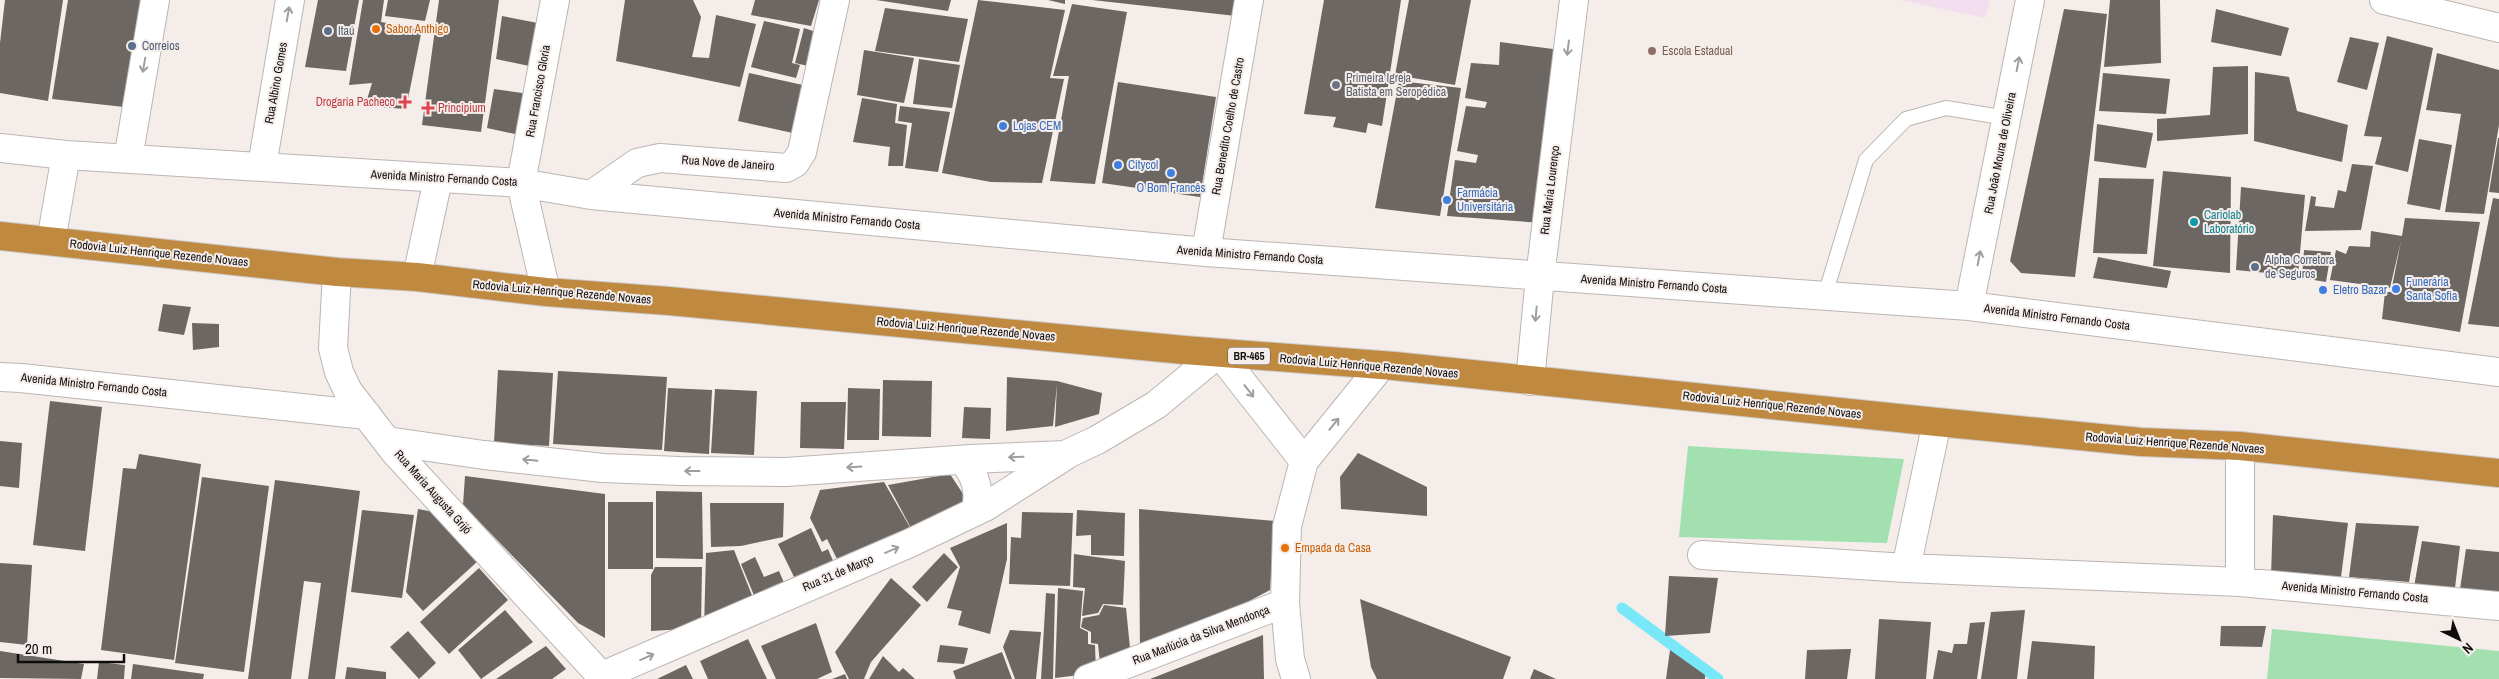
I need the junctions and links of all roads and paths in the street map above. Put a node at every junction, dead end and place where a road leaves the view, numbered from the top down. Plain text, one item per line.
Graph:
1 (155, 0) edge
2 (290, 0) edge
3 (555, 0) edge
4 (835, 0) edge
5 (1250, 0) edge
6 (1574, 0) edge
7 (2030, 0) edge
8 (2384, 0) edge
9 (2499, 28) edge
10 (2007, 118) junction
11 (0, 148) edge
12 (66, 155) junction
13 (128, 159) junction
14 (262, 166) junction
15 (438, 179) junction
16 (521, 183) junction
17 (591, 195) junction
18 (0, 236) edge
19 (52, 241) junction
20 (1206, 252) junction
21 (337, 272) junction
22 (417, 277) junction
23 (1540, 277) junction
24 (546, 292) junction
25 (1825, 296) junction
26 (1970, 306) junction
27 (1219, 353) junction
28 (1381, 366) junction
29 (2499, 372) edge
30 (0, 378) edge
31 (1530, 381) junction
32 (367, 415) junction
33 (1937, 422) junction
34 (387, 441) junction
35 (2240, 446) junction
36 (1065, 455) junction
37 (962, 460) junction
38 (1304, 461) junction
39 (2499, 473) edge
40 (976, 511) junction
41 (1702, 555) dead end
42 (1906, 568) junction
43 (2240, 582) junction
44 (1285, 602) junction
45 (2499, 606) edge
46 (603, 678) edge
47 (1295, 678) edge
48 (1088, 679) edge

1 -> 13 street
14 -> 2 street, Rua Albino Gomes
3 - 16 street, Rua Francisco Gloria
4 - 17 street, Rua Nove de Janeiro
5 - 20 street, Rua Benedito Coelho de Castro
6 -> 23 street, Rua Maria Lourenço
10 -> 7 street, Rua João Moura de Oliveira
8 - 9 street
10 - 25 lane
26 -> 10 street, Rua João Moura de Oliveira
11 - 12 street, Avenida Ministro Fernando Costa
12 - 13 street, Avenida Ministro Fernando Costa
12 - 19 street
13 - 14 street, Avenida Ministro Fernando Costa
14 - 15 street, Avenida Ministro Fernando Costa
15 - 16 street, Avenida Ministro Fernando Costa
15 - 22 street
16 - 17 street, Avenida Ministro Fernando Costa
16 - 24 street
17 - 20 street, Avenida Ministro Fernando Costa
18 - 19 highway, Rodovia Luiz Henrique Rezende Novaes / BR-465
19 - 21 highway, Rodovia Luiz Henrique Rezende Novaes / BR-465
20 - 23 street, Avenida Ministro Fernando Costa
21 - 22 highway, Rodovia Luiz Henrique Rezende Novaes / BR-465
21 - 32 street, Rua Maria Augusta Grijó
22 - 24 highway, Rodovia Luiz Henrique Rezende Novaes / BR-465
23 - 25 street, Avenida Ministro Fernando Costa
23 -> 31 street, Rua Maria Lourenço
24 - 27 highway, Rodovia Luiz Henrique Rezende Novaes / BR-465
25 - 26 street, Avenida Ministro Fernando Costa
26 - 29 street, Avenida Ministro Fernando Costa
27 - 28 highway, Rodovia Luiz Henrique Rezende Novaes / BR-465
27 - 36 street
27 -> 38 street
28 - 31 highway, Rodovia Luiz Henrique Rezende Novaes / BR-465
38 -> 28 street
30 - 32 street, Avenida Ministro Fernando Costa
31 - 33 highway, Rodovia Luiz Henrique Rezende Novaes / BR-465
32 - 34 street, Rua Maria Augusta Grijó
33 - 35 highway, Rodovia Luiz Henrique Rezende Novaes / BR-465
33 - 42 street
37 -> 34 street
34 - 46 street, Rua Maria Augusta Grijó
35 - 39 highway, Rodovia Luiz Henrique Rezende Novaes / BR-465
35 - 43 street
36 -> 37 street
36 - 40 street, Rua 31 de Março
37 - 40 street
38 - 44 street
46 -> 40 street, Rua 31 de Março
41 - 42 street, Avenida Ministro Fernando Costa
42 - 43 street, Avenida Ministro Fernando Costa
43 - 45 street, Avenida Ministro Fernando Costa
44 - 47 street
44 - 48 street, Rua Marlúcia da Silva Mendonça

